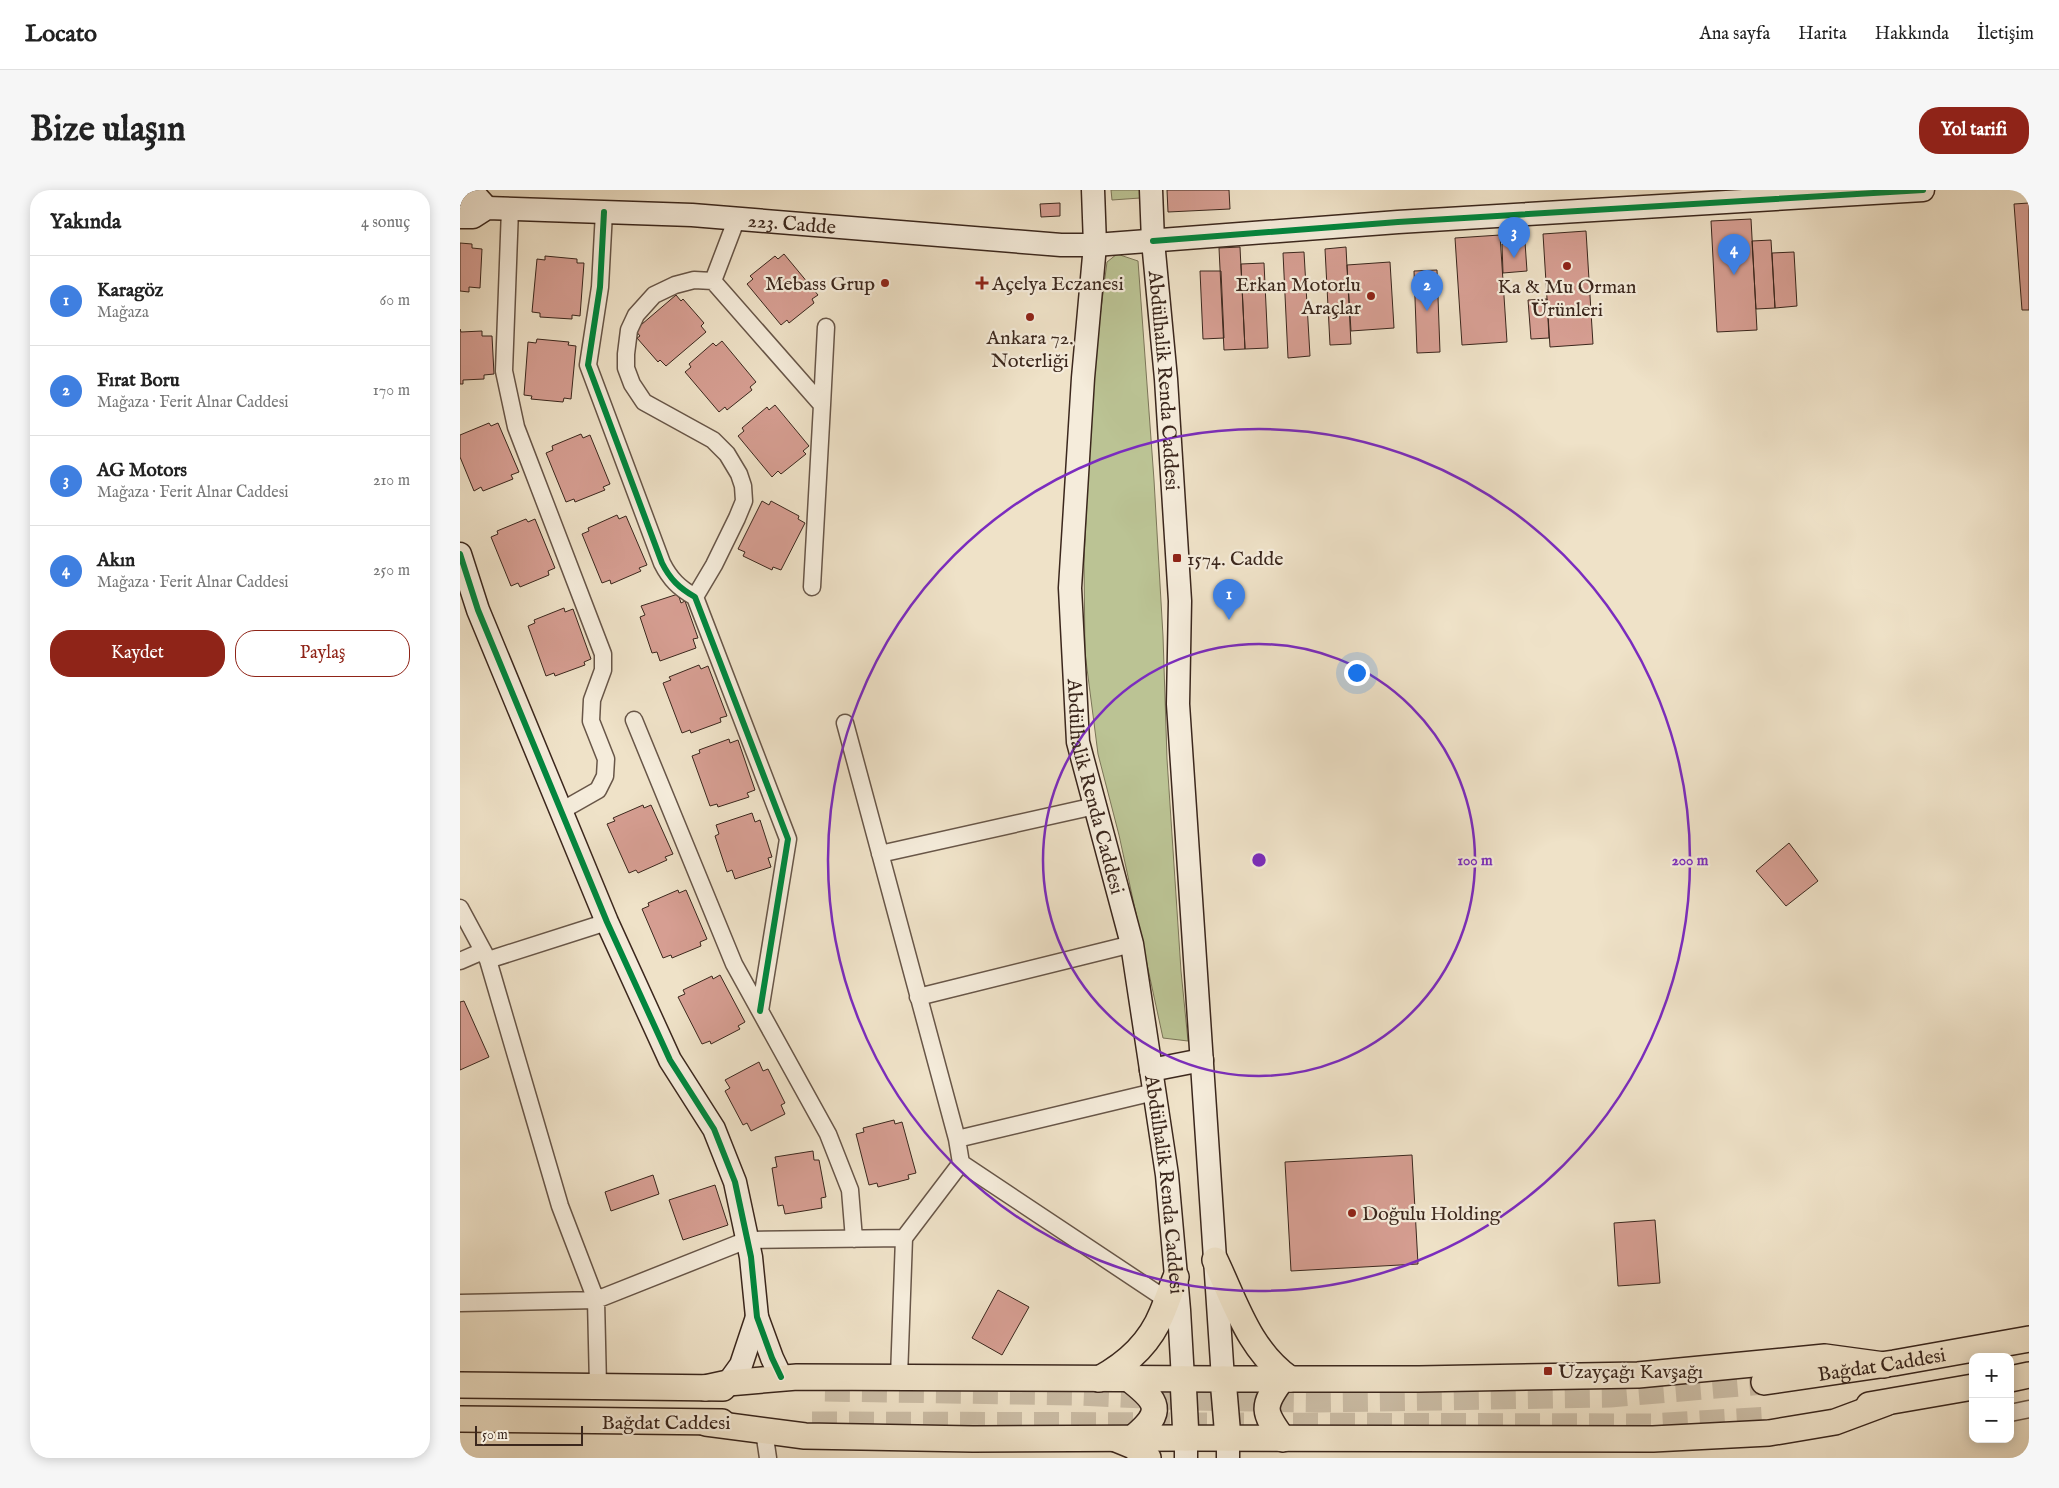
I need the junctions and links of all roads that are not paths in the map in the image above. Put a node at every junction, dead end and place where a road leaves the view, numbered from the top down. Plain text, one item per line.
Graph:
1 (1093, 190) edge
2 (1151, 190) edge
3 (1923, 190) edge
4 (460, 197) edge
5 (488, 208) junction
6 (510, 210) junction
7 (604, 212) junction
8 (460, 217) edge
9 (737, 218) junction
10 (1153, 241) junction
11 (1095, 245) junction
12 (713, 281) junction
13 (826, 327) dead end
14 (822, 405) junction
15 (460, 554) edge
16 (812, 588) dead end
17 (695, 597) junction
18 (634, 720) dead end
19 (845, 723) dead end
20 (1095, 806) junction
21 (561, 811) junction
22 (880, 854) junction
23 (460, 908) edge
24 (607, 922) junction
25 (1132, 944) junction
26 (486, 956) junction
27 (460, 961) edge
28 (918, 997) junction
29 (760, 1011) junction
30 (1202, 1060) junction
31 (1151, 1070) junction
32 (1154, 1092) junction
33 (956, 1140) junction
34 (961, 1163) junction
35 (904, 1238) junction
36 (854, 1239) junction
37 (747, 1240) junction
38 (1215, 1260) junction
39 (1176, 1277) junction
40 (596, 1300) junction
41 (1167, 1300) junction
42 (460, 1303) edge
43 (757, 1317) junction
44 (2029, 1339) edge
45 (1884, 1365) junction
46 (2029, 1375) edge
47 (781, 1377) junction
48 (899, 1377) junction
49 (1128, 1378) junction
50 (2014, 1378) edge
51 (1099, 1379) junction
52 (1183, 1379) junction
53 (1223, 1379) junction
54 (1286, 1379) junction
55 (2029, 1381) edge
56 (1764, 1382) tunnel mouth
57 (2014, 1383) edge
58 (460, 1384) edge
59 (717, 1385) junction
60 (598, 1386) junction
61 (1969, 1388) edge
62 (808, 1389) tunnel mouth
63 (1886, 1403) junction
64 (2029, 1409) edge
65 (2014, 1412) edge
66 (460, 1419) edge
67 (1768, 1419) tunnel mouth
68 (706, 1423) junction
69 (812, 1424) tunnel mouth
70 (764, 1431) junction
71 (1122, 1438) junction
72 (1186, 1448) edge
73 (1228, 1448) edge
74 (1282, 1448) edge
75 (768, 1458) edge
76 (1148, 1458) edge

1 - 11 main road, Abdülhalik Renda Caddesi
2 - 10 main road, Abdülhalik Renda Caddesi
3 - 10 main road, 223. Cadde
4 - 5 main road, 223. Cadde
5 - 6 main road, 223. Cadde
5 - 8 main road, 223. Cadde
6 - 7 main road, 223. Cadde
6 - 21 street
7 - 9 main road, 223. Cadde
7 - 17 street
9 - 11 main road, 223. Cadde
9 - 12 street
10 - 11 main road, 223. Cadde
10 - 30 main road, Abdülhalik Renda Caddesi
11 - 20 main road, Abdülhalik Renda Caddesi
12 - 14 street
12 - 17 street
13 - 14 street
14 - 16 street
15 - 21 main road
17 - 29 street
18 - 29 street
19 - 22 street
20 - 22 street
20 - 25 main road, Abdülhalik Renda Caddesi
21 - 24 main road
22 - 28 street
23 - 26 street
24 - 26 street
24 - 37 main road
25 - 28 street
25 - 31 main road, Abdülhalik Renda Caddesi
26 - 27 street
26 - 40 street
28 - 33 street
29 - 36 street
30 - 31 main road
30 - 38 main road, Abdülhalik Renda Caddesi
31 - 32 main road, Abdülhalik Renda Caddesi
32 - 33 street
32 - 39 main road, Abdülhalik Renda Caddesi
33 - 34 street
34 - 35 street
34 - 41 street
35 - 36 street
35 - 48 street
36 - 37 street
37 - 40 street
37 - 43 main road
38 - 53 main road, Abdülhalik Renda Caddesi
38 - 54 main road
39 - 41 main road
39 - 52 main road, Abdülhalik Renda Caddesi
40 - 42 street
40 - 60 street
41 - 51 main road
43 - 47 main road
43 - 59 main road
44 - 45 main road, Bağdat Caddesi
45 - 54 main road
45 - 56 main road, Bağdat Caddesi
46 - 50 main road
47 - 48 main road
47 - 59 main road
48 - 51 main road
49 - 51 main road
49 - 52 main road
49 - 71 main road
52 - 53 main road
52 - 72 main road
53 - 54 main road
53 - 73 main road
54 - 74 main road
55 - 57 main road
58 - 60 main road, Bağdat Caddesi
59 - 60 main road, Bağdat Caddesi
59 - 62 main road, Bağdat Caddesi
61 - 63 main road, Bağdat Caddesi
63 - 67 main road, Bağdat Caddesi
63 - 74 main road
64 - 65 street
66 - 68 main road, Bağdat Caddesi
68 - 69 main road, Bağdat Caddesi
68 - 70 main road
70 - 71 main road
70 - 75 street
71 - 72 main road
71 - 76 main road
72 - 73 main road
73 - 74 main road

